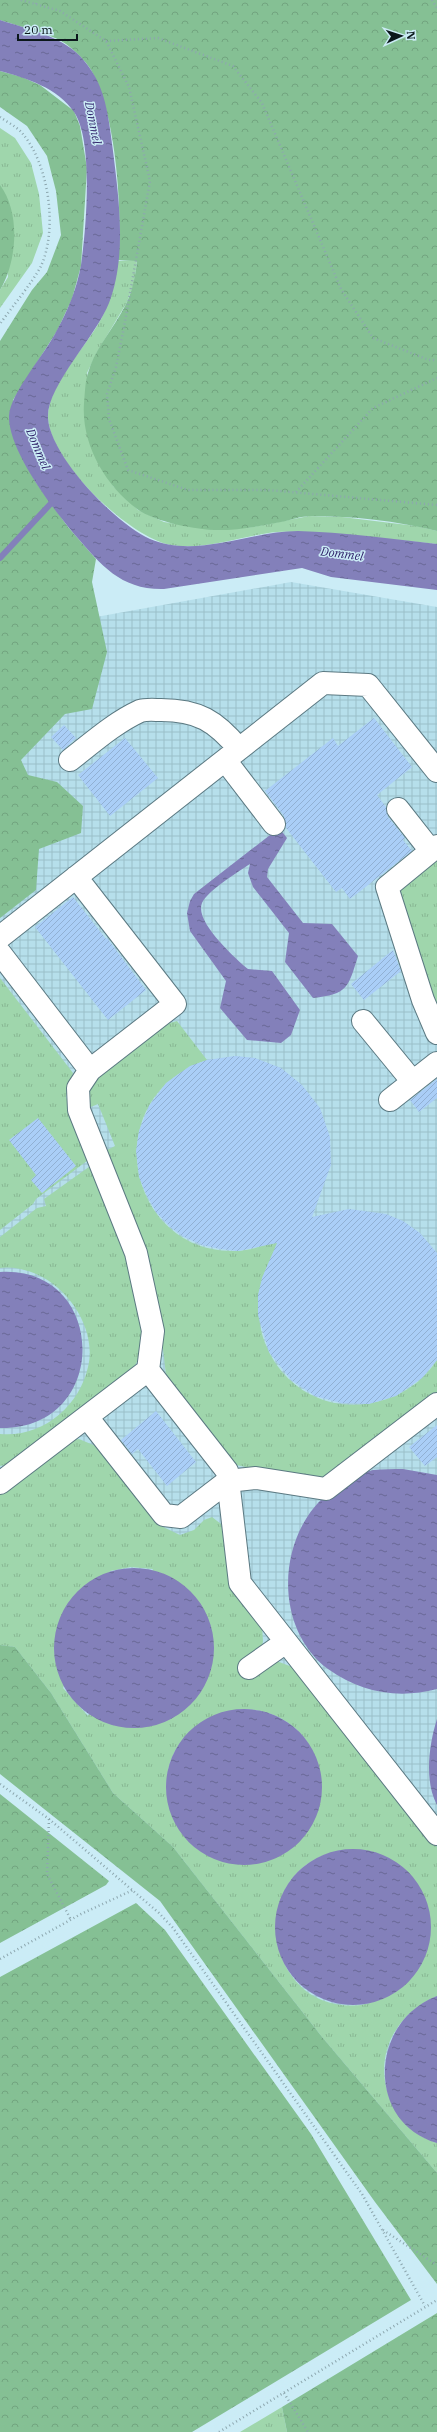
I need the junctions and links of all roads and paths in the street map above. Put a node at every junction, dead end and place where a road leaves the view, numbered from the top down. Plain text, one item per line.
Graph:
1 (21, 0) edge
2 (37, 0) edge
3 (432, 0) edge
4 (36, 4) junction
5 (437, 8) edge
6 (106, 41) junction
7 (0, 117) edge
8 (0, 324) edge
9 (437, 360) edge
10 (437, 378) edge
11 (296, 492) junction
12 (437, 505) edge
13 (232, 755) junction
14 (70, 760) dead end
15 (437, 772) edge
16 (398, 809) dead end
17 (274, 824) dead end
18 (434, 849) edge
19 (76, 877) junction
20 (0, 937) edge
21 (0, 953) edge
22 (363, 1021) dead end
23 (437, 1033) edge
24 (437, 1062) edge
25 (90, 1070) junction
26 (413, 1082) junction
27 (390, 1100) dead end
28 (148, 1370) junction
29 (437, 1404) edge
30 (87, 1416) junction
31 (228, 1481) junction
32 (0, 1482) edge
33 (286, 1642) junction
34 (249, 1668) dead end
35 (0, 1784) edge
36 (49, 1820) junction
37 (437, 1834) edge
38 (133, 1890) junction
39 (71, 1920) junction
40 (0, 1959) edge
41 (383, 2230) junction
42 (437, 2265) edge
43 (437, 2300) edge
44 (425, 2306) junction
45 (284, 2393) junction
46 (219, 2432) edge
47 (308, 2432) edge

1 - 4 path
2 - 4 path
3 - 5 path
4 - 6 path
6 - 9 path
6 - 11 path
7 - 8 path
10 - 11 path
11 - 12 path
13 - 14 lane
13 - 15 lane
13 - 17 lane
13 - 19 lane
16 - 18 lane
18 - 23 lane
19 - 20 lane
19 - 25 lane
21 - 25 lane
22 - 26 lane
24 - 26 lane
25 - 28 lane
26 - 27 lane
28 - 30 lane
28 - 31 lane
29 - 31 lane
30 - 31 lane
30 - 32 lane
31 - 33 lane
33 - 34 lane
33 - 37 lane
35 - 36 path
36 - 38 path
36 - 39 path
38 - 39 path
38 - 41 path
39 - 40 path
41 - 42 path
41 - 44 path
43 - 44 path
44 - 45 path
45 - 46 path
45 - 47 path

